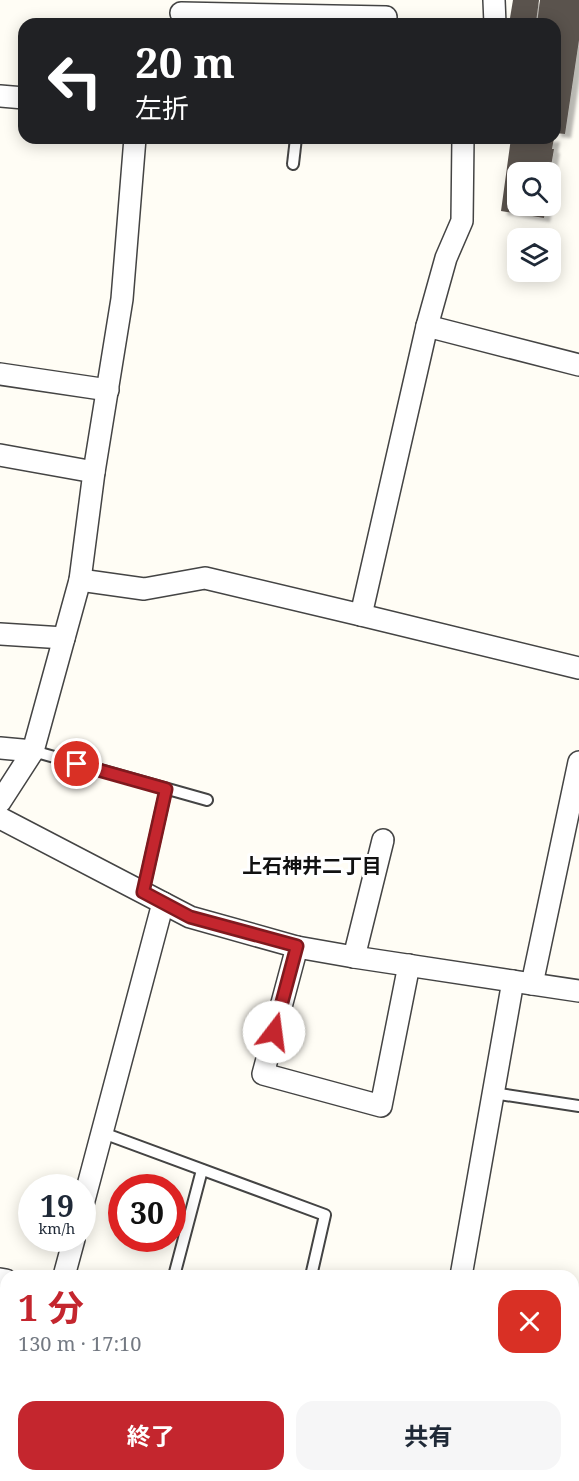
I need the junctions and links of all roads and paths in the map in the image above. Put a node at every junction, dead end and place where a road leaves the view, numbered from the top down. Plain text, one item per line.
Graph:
1 (494, 0) edge
2 (181, 12) edge
3 (386, 14) edge
4 (278, 18) edge
5 (335, 18) edge
6 (495, 18) edge
7 (0, 96) edge
8 (18, 98) edge
9 (135, 144) edge
10 (295, 144) edge
11 (463, 144) edge
12 (293, 164) dead end
13 (427, 326) junction
14 (579, 366) edge
15 (0, 374) edge
16 (108, 390) junction
17 (0, 455) edge
18 (94, 472) junction
19 (80, 580) junction
20 (361, 615) junction
21 (0, 634) edge
22 (64, 638) junction
23 (579, 668) edge
24 (0, 748) edge
25 (33, 751) junction
26 (579, 762) edge
27 (166, 789) junction
28 (207, 800) dead end
29 (0, 802) edge
30 (0, 818) edge
31 (383, 840) dead end
32 (143, 892) junction
33 (163, 903) junction
34 (297, 946) junction
35 (354, 957) junction
36 (409, 965) junction
37 (522, 982) junction
38 (579, 991) edge
39 (493, 1093) junction
40 (579, 1106) edge
41 (103, 1133) junction
42 (202, 1170) junction
43 (92, 1174) edge
44 (70, 1252) edge
45 (66, 1270) edge
46 (176, 1270) edge
47 (312, 1270) edge
48 (462, 1270) edge

1 - 6 street
2 - 4 street
3 - 5 street
7 - 8 street
9 - 16 street
10 - 12 lane
11 - 13 street
13 - 14 street
13 - 20 street
15 - 16 street
16 - 18 street
17 - 18 street
18 - 19 street
19 - 20 street
19 - 22 street
20 - 23 street
21 - 22 street
22 - 25 street
24 - 25 street
25 - 27 lane
25 - 29 street
26 - 37 street
27 - 28 lane
27 - 32 lane
30 - 32 street
31 - 35 street
32 - 33 street
33 - 34 street
33 - 41 street
34 - 35 street
34 - 36 street
35 - 36 street
36 - 37 street
37 - 38 street
37 - 39 street
39 - 40 lane
39 - 48 street
41 - 42 lane
41 - 43 street
42 - 46 lane
42 - 47 lane
44 - 45 street

